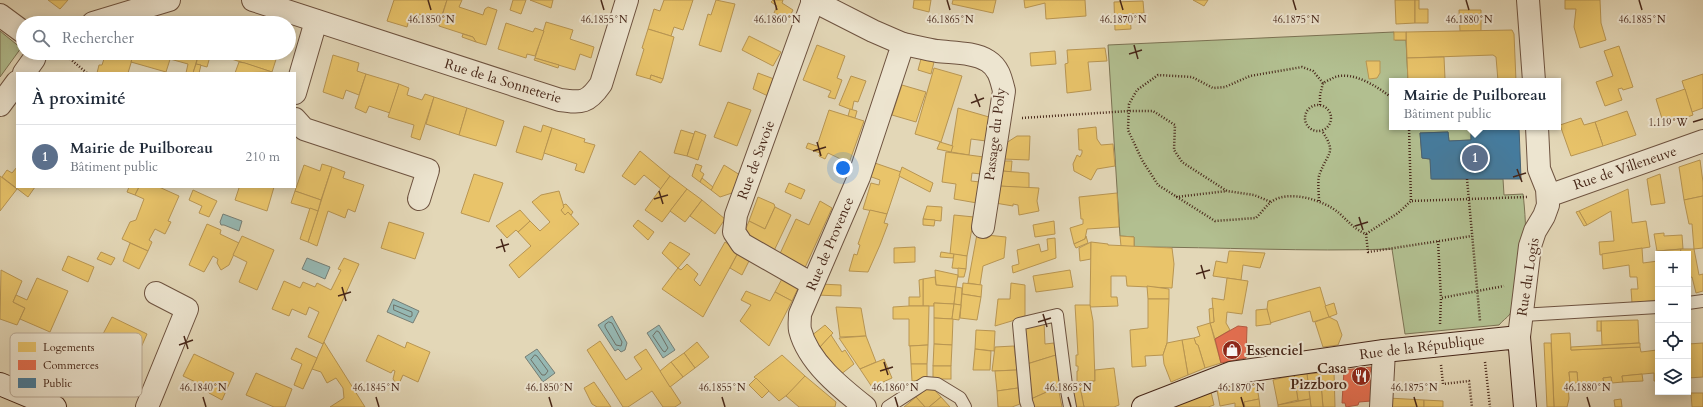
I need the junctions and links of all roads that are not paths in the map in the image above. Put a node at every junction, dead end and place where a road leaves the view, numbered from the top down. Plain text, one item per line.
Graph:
1 (169, 0) edge
2 (253, 0) edge
3 (627, 0) edge
4 (813, 0) edge
5 (1528, 0) edge
6 (0, 15) edge
7 (116, 16) edge
8 (316, 21) junction
9 (16, 27) edge
10 (903, 44) junction
11 (33, 60) edge
12 (25, 72) edge
13 (1534, 78) edge
14 (16, 83) edge
15 (296, 90) edge
16 (0, 105) edge
17 (296, 120) edge
18 (1537, 130) edge
19 (1703, 141) edge
20 (1548, 196) junction
21 (419, 198) dead end
22 (983, 227) dead end
23 (812, 284) junction
24 (156, 293) dead end
25 (1703, 301) edge
26 (1691, 303) edge
27 (1655, 308) edge
28 (1522, 315) junction
29 (1519, 336) junction
30 (1384, 351) junction
31 (0, 384) edge
32 (10, 388) edge
33 (31, 397) edge
34 (55, 407) edge
35 (147, 407) edge
36 (865, 407) edge
37 (888, 407) edge
38 (965, 407) edge
39 (1028, 407) edge
40 (1070, 407) edge
41 (1143, 407) edge
42 (1381, 407) edge
43 (1525, 407) edge

1 - 7 street
2 - 8 street, Rue de la Sonneterie
3 - 8 street, Rue de la Sonneterie
4 - 10 street
4 - 23 street, Rue de Savoie
5 - 13 street
6 - 9 street
8 - 15 street
10 - 22 street, Passage du Poly
10 - 23 street, Rue de Provence
11 - 12 street
14 - 16 street
17 - 21 street
18 - 20 street, Rue du Logis
19 - 20 street, Rue de Villeneuve
20 - 28 street, Rue du Logis
23 - 36 street, Rue de Provence
24 - 35 street
25 - 26 lane
27 - 28 lane
28 - 29 street, Rue du Logis
29 - 30 street, Rue de la République
29 - 43 street
30 - 41 street, Rue de la République
30 - 42 street
31 - 32 street
33 - 34 street
37 - 38 lane
39 - 40 lane

